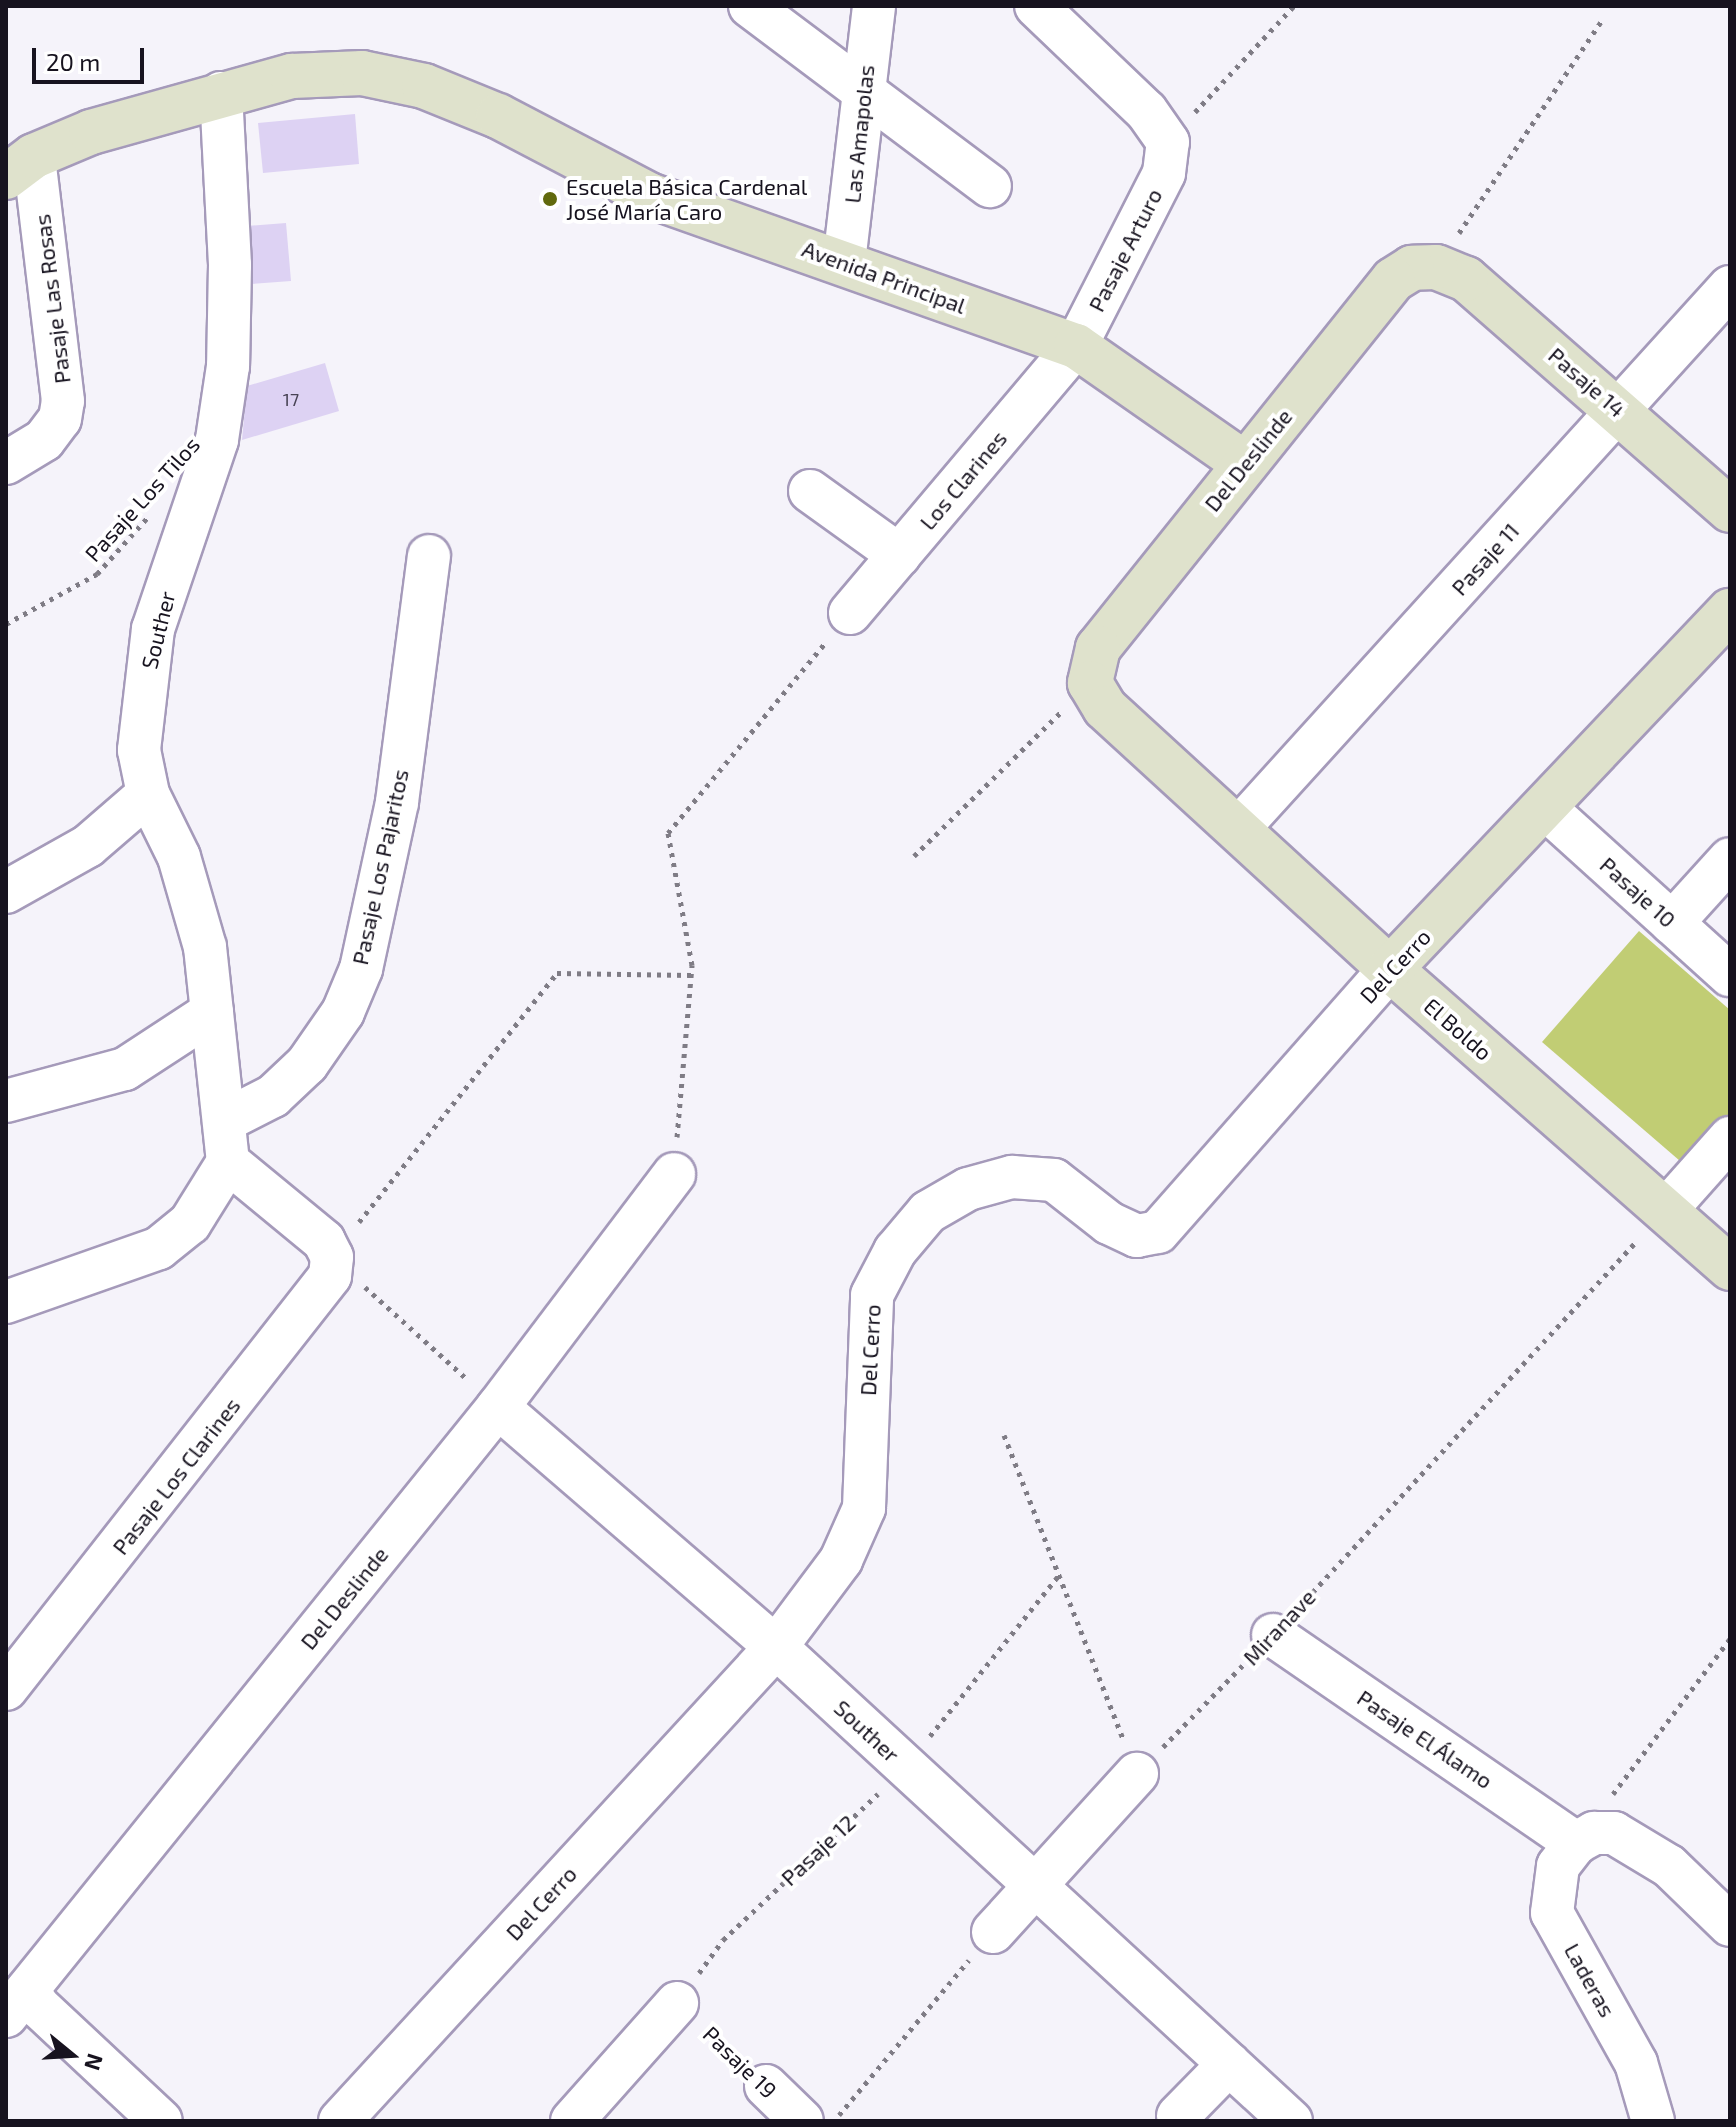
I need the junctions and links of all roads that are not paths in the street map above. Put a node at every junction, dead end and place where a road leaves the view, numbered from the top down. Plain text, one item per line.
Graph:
1 (750, 6) edge
2 (874, 6) edge
3 (1036, 6) edge
4 (863, 89) junction
5 (221, 93) junction
6 (20, 166) edge
7 (990, 186) dead end
8 (844, 262) junction
9 (1436, 267) joint
10 (1730, 287) edge
11 (1076, 346) junction
12 (1620, 410) junction
13 (6, 463) edge
14 (1245, 464) junction
15 (810, 491) dead end
16 (1730, 510) edge
17 (899, 555) junction
18 (429, 556) dead end
19 (1730, 611) edge
20 (850, 613) road end
21 (1090, 683) joint
22 (148, 794) junction
23 (1546, 809) junction
24 (1238, 829) junction
25 (1730, 859) edge
26 (6, 892) edge
27 (1672, 923) junction
28 (1390, 969) junction
29 (1730, 975) edge
30 (212, 1012) junction
31 (6, 1101) edge
32 (224, 1121) junction
33 (1730, 1138) edge
34 (228, 1162) junction
35 (674, 1174) road end
36 (1665, 1211) junction
37 (1730, 1268) edge
38 (6, 1302) edge
39 (498, 1407) junction
40 (1273, 1635) road end
41 (776, 1647) junction
42 (6, 1689) edge
43 (1137, 1774) road end
44 (1576, 1843) junction
45 (1036, 1887) junction
46 (1730, 1925) edge
47 (993, 1932) road end
48 (17, 2002) edge
49 (677, 2003) road end
50 (1229, 2064) junction
51 (766, 2086) road end
52 (1178, 2116) dead end
53 (161, 2121) edge
54 (340, 2121) edge
55 (572, 2121) edge
56 (802, 2121) edge
57 (1291, 2121) edge
58 (1653, 2121) edge

1 - 4 street
2 - 4 street, Las Amapolas
3 - 11 street, Pasaje Arturo
4 - 7 street
4 - 8 street, Las Amapolas
5 - 6 street, Avenida Principal
5 - 8 street, Avenida Principal
5 - 22 street, Souther
6 - 13 street, Pasaje Las Rosas
8 - 11 street, Avenida Principal
9 - 12 street, Pasaje 14
9 - 14 street, Del Deslinde
10 - 12 street, Pasaje 11
11 - 14 street, Avenida Principal
11 - 17 street, Los Clarines
12 - 16 street, Pasaje 14
12 - 24 street, Pasaje 11
14 - 21 street, Del Deslinde
15 - 17 street
17 - 20 street, Los Clarines
18 - 32 street, Pasaje Los Pajaritos
19 - 23 street, Del Cerro
21 - 24 street, El Boldo
22 - 26 street
22 - 30 street, Souther
23 - 27 street, Pasaje 10
23 - 28 street, Del Cerro
24 - 28 street, El Boldo
25 - 27 street
27 - 29 street, Pasaje 10
28 - 36 street, El Boldo
28 - 41 street, Del Cerro
30 - 31 street
30 - 32 street, Souther
32 - 34 street, Souther
33 - 36 street
34 - 38 street
34 - 42 street, Pasaje Los Clarines
35 - 39 street, Del Deslinde
36 - 37 street, El Boldo
39 - 41 street, Souther
39 - 48 street, Del Deslinde
40 - 44 street, Pasaje El Álamo
41 - 45 street, Souther
41 - 54 street, Del Cerro
43 - 45 street
44 - 46 street
44 - 58 street, Laderas
45 - 47 street
45 - 50 street, Souther
48 - 53 street
49 - 55 street
50 - 52 street
50 - 57 street, Souther
51 - 56 street, Pasaje 19

